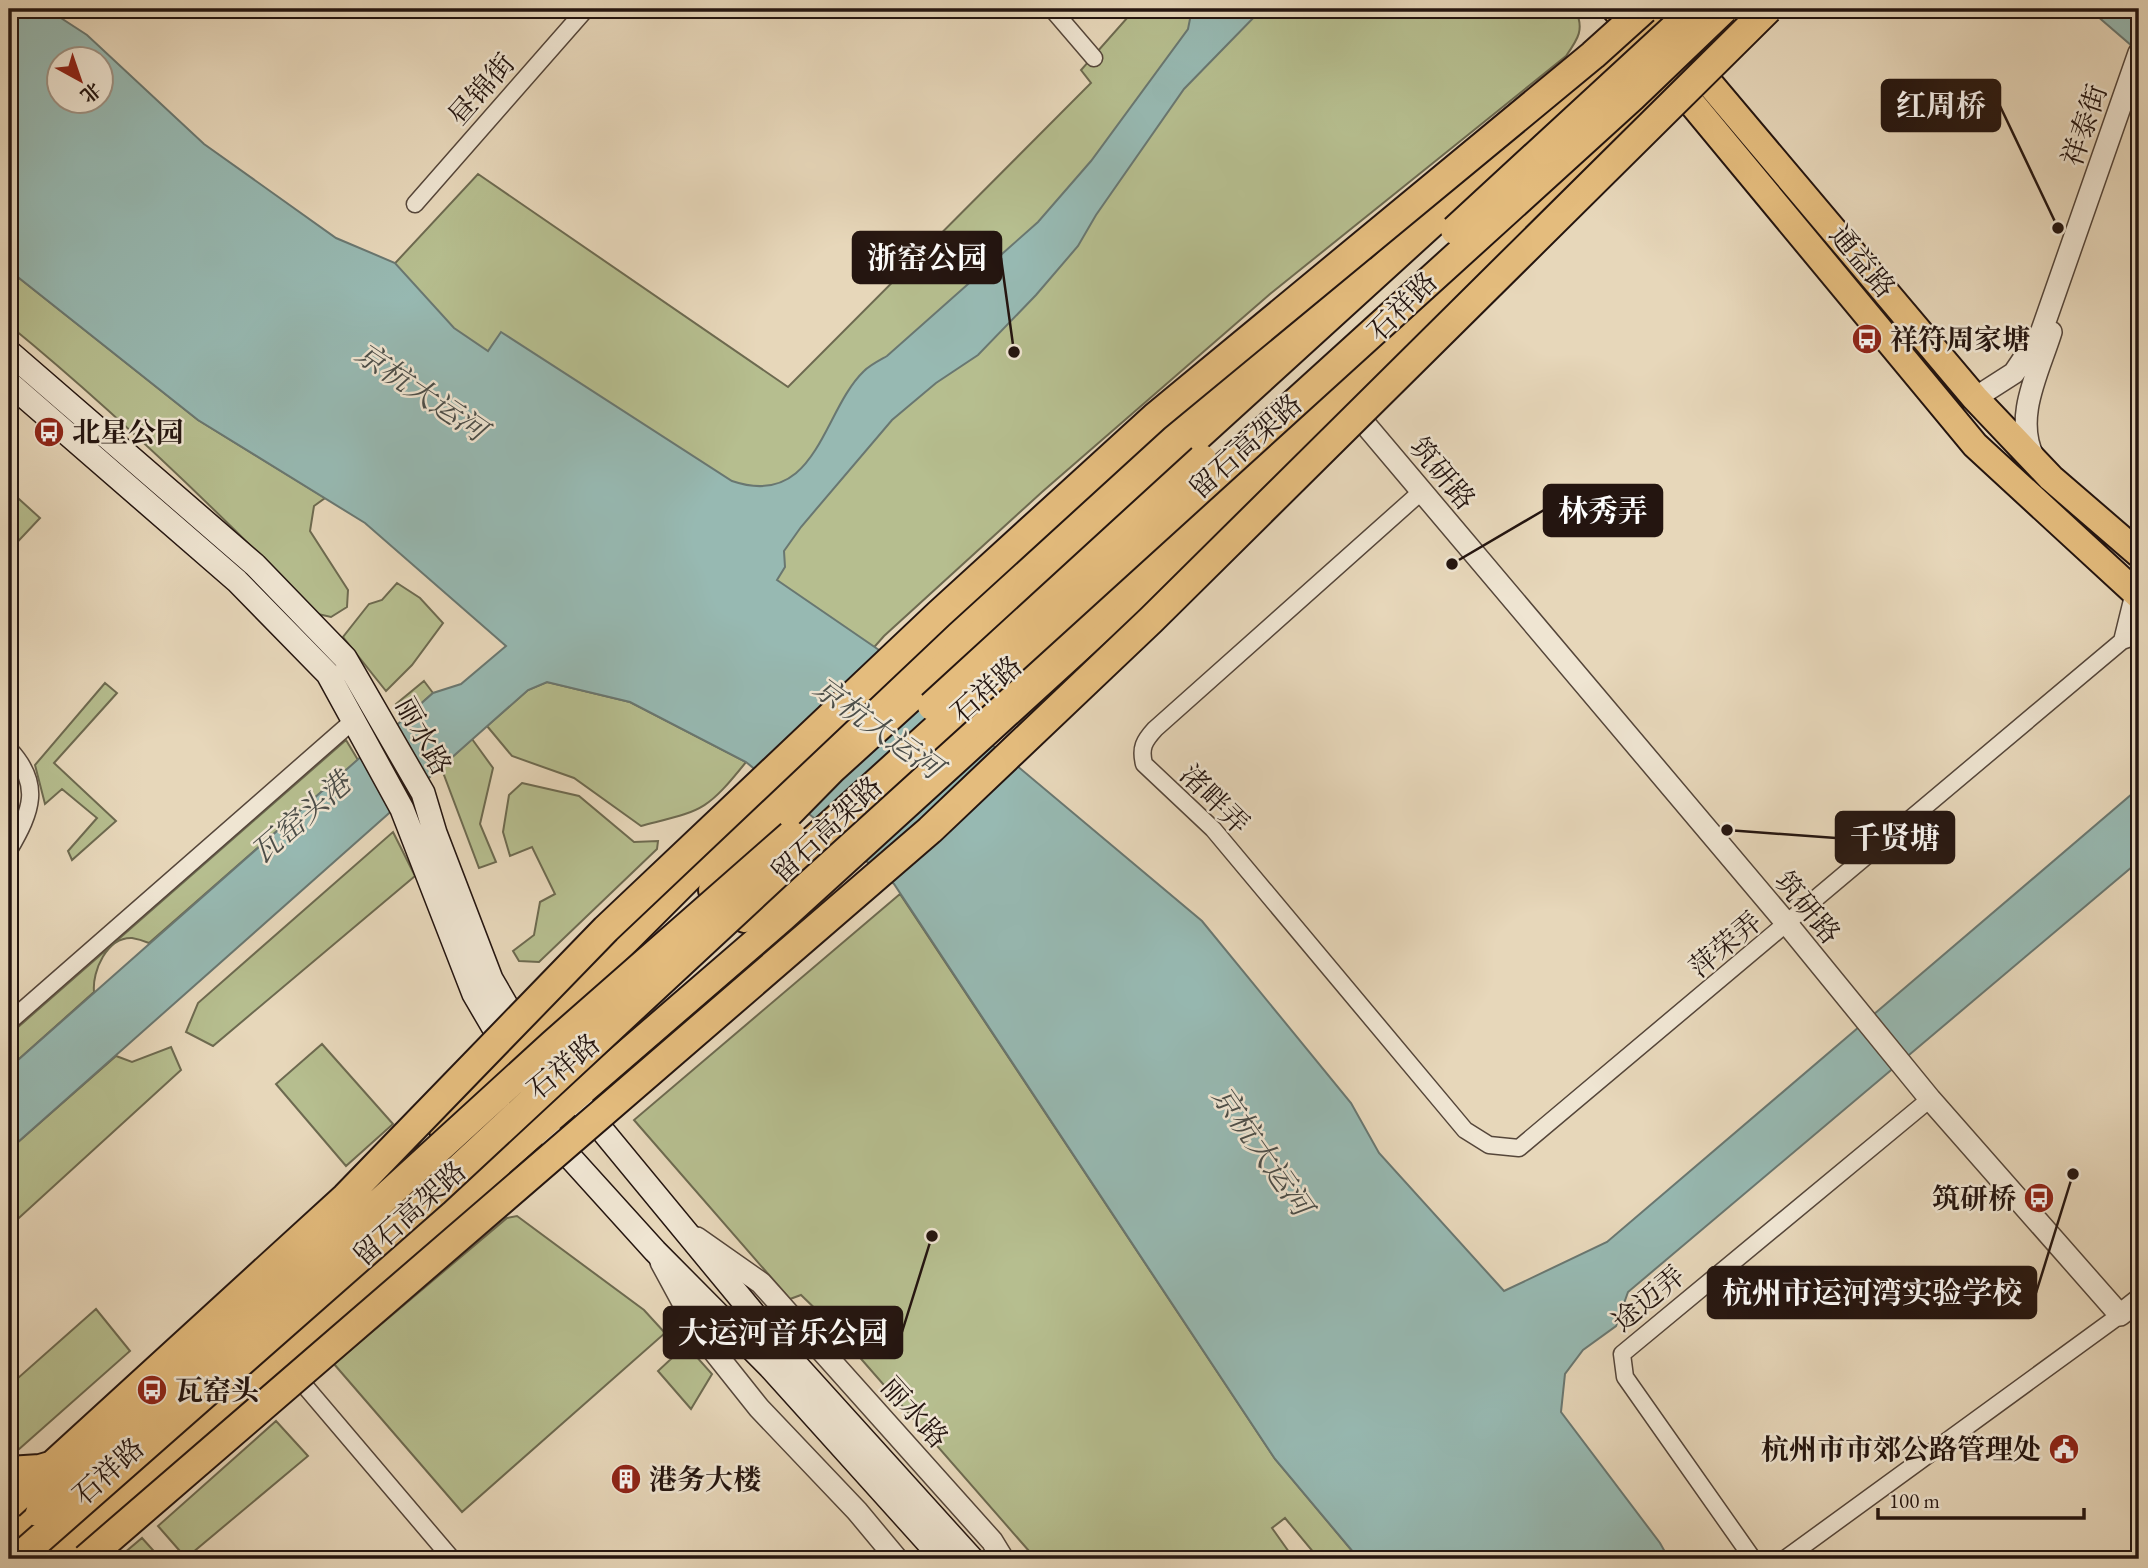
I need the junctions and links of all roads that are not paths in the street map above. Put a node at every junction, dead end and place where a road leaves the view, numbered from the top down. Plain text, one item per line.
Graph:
1 (586, 9) edge
2 (1052, 9) edge
3 (1615, 9) edge
4 (1695, 9) edge
5 (1724, 9) edge
6 (1747, 9) edge
7 (1768, 9) edge
8 (1653, 18) edge
9 (2138, 56) edge
10 (1094, 58) dead end
11 (1693, 63) junction
12 (1674, 82) junction
13 (1501, 160) junction
14 (1569, 185) junction
15 (415, 204) dead end
16 (2055, 296) junction
17 (1859, 306) junction
18 (1910, 322) junction
19 (9, 352) edge
20 (9, 383) edge
21 (1975, 398) junction
22 (1348, 404) junction
23 (2037, 463) junction
24 (1422, 491) junction
25 (2139, 554) edge
26 (2137, 594) edge
27 (2139, 635) edge
28 (2122, 641) junction
29 (354, 720) junction
30 (9, 749) edge
31 (9, 850) edge
32 (1788, 925) junction
33 (659, 950) junction
34 (655, 989) junction
35 (9, 1022) edge
36 (519, 1048) junction
37 (576, 1098) junction
38 (1930, 1100) junction
39 (542, 1126) junction
40 (1520, 1148) joint
41 (682, 1228) junction
42 (655, 1251) junction
43 (2139, 1300) edge
44 (2120, 1315) junction
45 (281, 1358) junction
46 (181, 1388) junction
47 (9, 1471) edge
48 (9, 1505) edge
49 (15, 1550) edge
50 (56, 1559) edge
51 (86, 1559) edge
52 (452, 1559) edge
53 (897, 1559) edge
54 (943, 1559) edge
55 (972, 1559) edge
56 (1003, 1559) edge
57 (1753, 1559) edge
58 (1785, 1559) edge

1 - 15 street, 昼锦街
2 - 10 street
3 - 8 main road, 通益路
4 - 33 highway, 留石高架路, bridge
5 - 34 highway, 留石高架路, bridge
6 - 11 main road, 石祥路
7 - 51 highway, 留石高架路, bridge
8 - 11 main road, 通益路
8 - 12 main road, 通益路
8 - 13 main road, 石祥路
8 - 48 highway, 留石高架路, bridge
9 - 16 street, 祥泰街
11 - 12 main road, 石祥路
11 - 18 main road, 通益路
12 - 14 main road, 石祥路
12 - 17 main road, 通益路
13 - 33 highway, bridge
13 - 36 main road, 石祥路
14 - 22 main road, 石祥路
14 - 34 highway, bridge
16 - 21 street, 祥泰街
16 - 23 street, 祥泰街
17 - 18 main road
17 - 26 main road, 通益路
18 - 21 main road, 通益路
19 - 36 main road, 丽水路
20 - 29 main road, 丽水路
21 - 23 main road, 通益路
22 - 24 street, 筑研路
22 - 37 main road, 石祥路
23 - 25 main road, 通益路
24 - 32 street, 筑研路
24 - 40 street, 渚畔弄
26 - 28 street
27 - 28 street, 萍荣弄
28 - 32 street, 萍荣弄
29 - 35 street
29 - 36 main road, 丽水路
30 - 31 street
32 - 38 street, 筑研路
32 - 40 street, 萍荣弄
33 - 46 highway, 留石高架路, bridge
34 - 49 highway, 留石高架路, bridge
36 - 37 main road, 丽水路
36 - 39 main road, 丽水路
36 - 49 main road, 石祥路
37 - 39 main road, 石祥路
37 - 41 main road, 丽水路
38 - 44 street, 筑研路
38 - 57 street, 途迈弄
39 - 42 main road, 丽水路
39 - 45 main road, 石祥路
41 - 55 main road, 丽水路
41 - 56 street, 丽水路
42 - 53 street, 丽水路
42 - 54 main road, 丽水路
43 - 44 street
44 - 58 street
45 - 50 main road, 石祥路
45 - 52 street
46 - 47 highway, bridge
46 - 49 highway, 留石高架路, bridge

